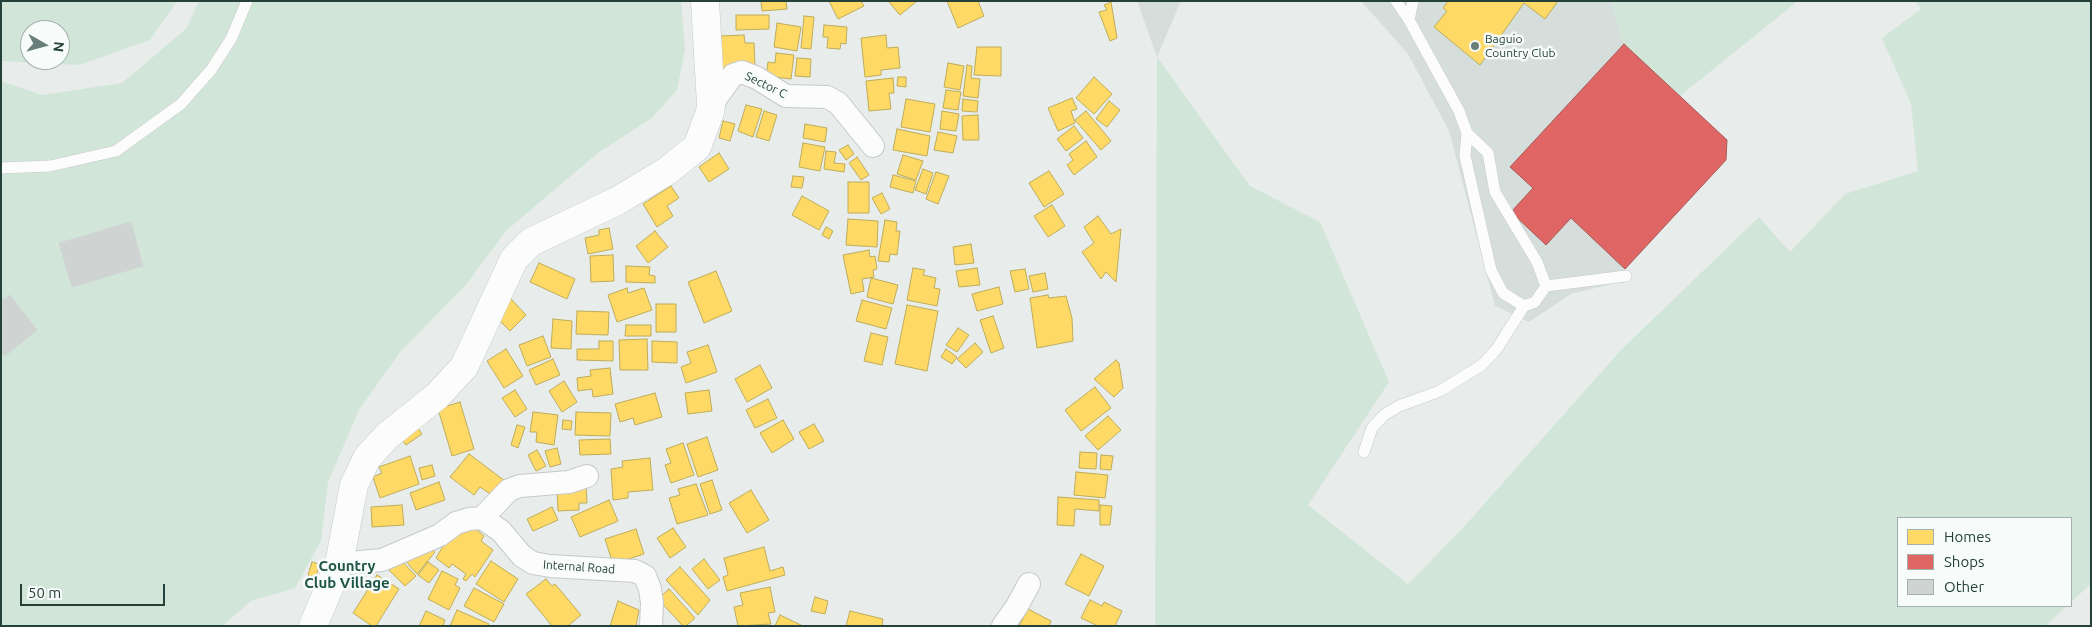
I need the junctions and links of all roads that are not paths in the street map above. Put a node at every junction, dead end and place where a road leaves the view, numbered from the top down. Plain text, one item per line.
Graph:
1 (247, 1) edge
2 (705, 1) edge
3 (1396, 1) edge
4 (1414, 1) edge
5 (1409, 20) junction
6 (711, 105) junction
7 (1467, 133) junction
8 (873, 146) dead end
9 (1, 168) edge
10 (1626, 276) dead end
11 (1546, 286) junction
12 (1524, 306) junction
13 (1364, 452) dead end
14 (587, 476) dead end
15 (482, 518) junction
16 (339, 564) junction
17 (1029, 584) dead end
18 (313, 626) edge
19 (651, 626) edge
20 (1003, 626) edge

1 - 9 lane
2 - 6 main road
3 - 5 lane
4 - 5 lane
5 - 7 lane
6 - 8 street, Sector C
6 - 16 main road
7 - 11 lane
7 - 12 lane
10 - 11 lane
11 - 12 lane
12 - 13 lane
14 - 15 street
15 - 16 street
15 - 19 street, Internal Road
16 - 18 main road
17 - 20 street

